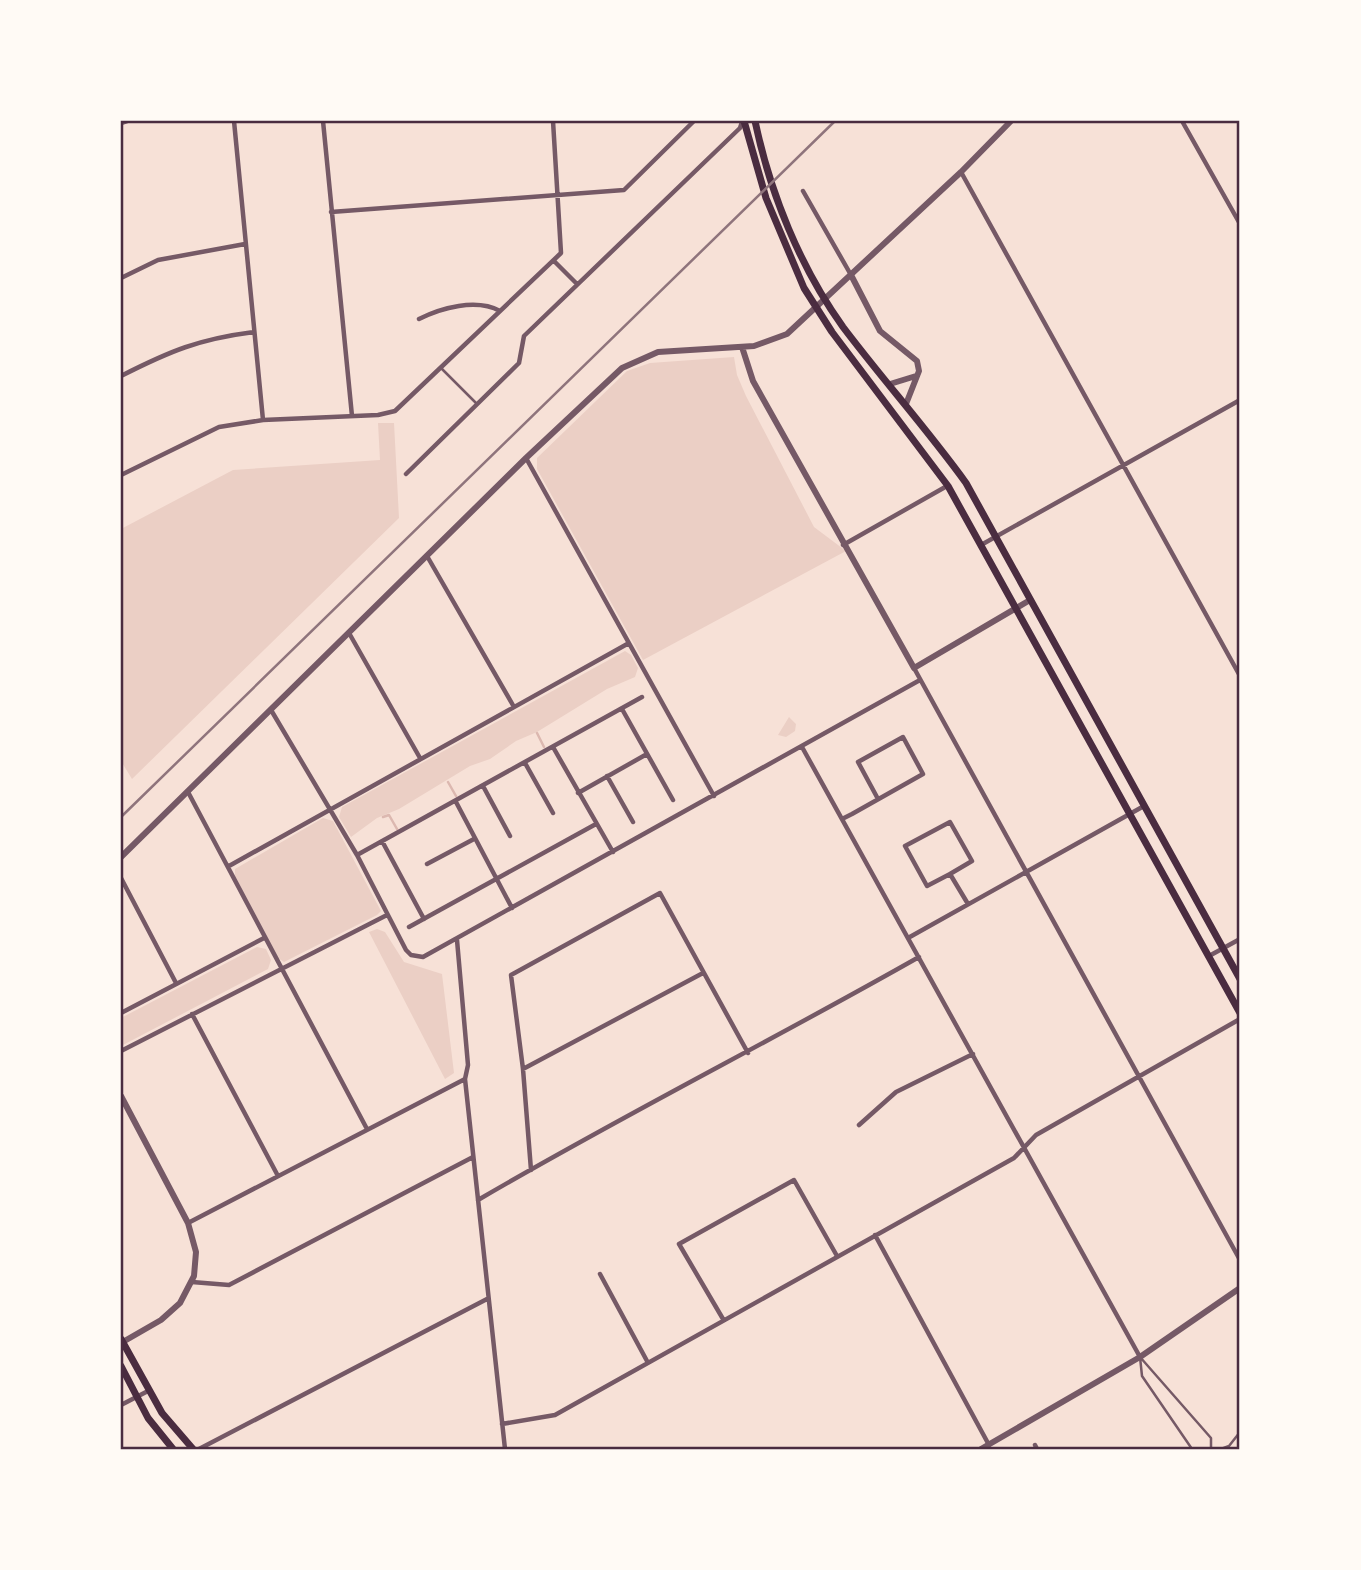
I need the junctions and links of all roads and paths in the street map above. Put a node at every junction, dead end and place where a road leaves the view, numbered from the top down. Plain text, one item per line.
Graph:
1 (127, 121) edge
2 (234, 121) edge
3 (323, 121) edge
4 (553, 121) edge
5 (694, 121) edge
6 (743, 121) edge
7 (755, 121) edge
8 (1011, 121) edge
9 (1182, 121) edge
10 (121, 123) edge
11 (961, 172) junction
12 (803, 191) dead end
13 (558, 196) junction
14 (331, 212) junction
15 (1240, 224) edge
16 (246, 244) junction
17 (554, 261) junction
18 (850, 275) junction
19 (121, 278) edge
20 (577, 284) junction
21 (500, 311) junction
22 (419, 319) dead end
23 (254, 332) junction
24 (742, 347) junction
25 (441, 368) junction
26 (121, 376) edge
27 (916, 376) junction
28 (890, 384) junction
29 (1240, 400) edge
30 (477, 404) junction
31 (906, 404) junction
32 (352, 416) junction
33 (264, 420) junction
34 (526, 458) junction
35 (1124, 465) junction
36 (406, 474) dead end
37 (121, 475) edge
38 (948, 486) junction
39 (996, 536) junction
40 (843, 545) junction
41 (981, 545) junction
42 (427, 556) junction
43 (1030, 600) junction
44 (1015, 609) junction
45 (349, 633) junction
46 (629, 643) junction
47 (914, 668) junction
48 (1240, 676) edge
49 (920, 680) junction
50 (642, 697) dead end
51 (514, 707) junction
52 (622, 709) junction
53 (271, 710) junction
54 (553, 747) junction
55 (802, 747) junction
56 (647, 754) junction
57 (420, 758) junction
58 (525, 763) junction
59 (607, 776) junction
60 (483, 786) junction
61 (188, 792) junction
62 (578, 793) junction
63 (714, 796) junction
64 (878, 799) junction
65 (673, 800) dead end
66 (456, 802) junction
67 (1144, 806) junction
68 (329, 810) junction
69 (553, 813) dead end
70 (1129, 814) junction
71 (842, 819) junction
72 (633, 822) dead end
73 (596, 824) junction
74 (510, 836) dead end
75 (474, 839) junction
76 (382, 841) junction
77 (613, 852) junction
78 (357, 855) junction
79 (121, 857) edge
80 (427, 864) dead end
81 (229, 866) junction
82 (1025, 872) junction
83 (950, 874) junction
84 (121, 878) edge
85 (496, 879) junction
86 (968, 904) junction
87 (512, 908) junction
88 (387, 915) junction
89 (424, 919) junction
90 (409, 927) dead end
91 (264, 938) junction
92 (908, 938) junction
93 (1240, 939) edge
94 (457, 940) junction
95 (1223, 948) junction
96 (1209, 956) junction
97 (919, 957) junction
98 (282, 968) junction
99 (702, 973) junction
100 (1240, 979) edge
101 (176, 983) junction
102 (121, 1013) edge
103 (192, 1014) junction
104 (1240, 1016) edge
105 (121, 1051) edge
106 (748, 1053) junction
107 (972, 1054) junction
108 (523, 1069) junction
109 (1139, 1077) junction
110 (465, 1079) junction
111 (121, 1096) edge
112 (859, 1125) dead end
113 (367, 1129) junction
114 (1024, 1147) junction
115 (473, 1157) junction
116 (531, 1170) junction
117 (278, 1176) junction
118 (478, 1200) junction
119 (188, 1223) junction
120 (875, 1235) junction
121 (837, 1256) junction
122 (1240, 1260) edge
123 (600, 1274) dead end
124 (192, 1282) junction
125 (1240, 1288) edge
126 (487, 1299) junction
127 (723, 1319) junction
128 (121, 1341) edge
129 (1140, 1357) junction
130 (647, 1361) junction
131 (121, 1366) edge
132 (148, 1391) junction
133 (136, 1396) junction
134 (121, 1405) edge
135 (502, 1424) junction
136 (1240, 1432) edge
137 (986, 1447) edge
138 (173, 1449) edge
139 (193, 1449) edge
140 (199, 1449) edge
141 (505, 1449) edge
142 (998, 1449) edge
143 (1192, 1449) edge
144 (1211, 1449) edge
145 (1221, 1449) edge

1 - 10 street
2 - 16 street
3 - 14 street
4 - 13 street
5 - 13 street
6 - 20 street
6 - 38 main road
7 - 28 main road
8 - 11 street
9 - 15 street
11 - 18 street
11 - 35 street
12 - 18 street
13 - 14 street
13 - 17 street
14 - 32 street
16 - 19 street
16 - 23 street
17 - 20 street
17 - 21 street
18 - 24 street
18 - 27 street
20 - 30 street
21 - 22 street
21 - 25 street
23 - 26 street
23 - 33 street
24 - 34 street
24 - 40 street
25 - 30 lane
25 - 32 street
27 - 28 street
27 - 31 street
28 - 31 main road
29 - 35 street
30 - 36 street
31 - 39 main road
32 - 33 street
33 - 37 street
34 - 42 street
34 - 46 street
35 - 39 street
35 - 48 street
38 - 40 street
38 - 41 main road
39 - 41 street
39 - 43 main road
40 - 47 street
41 - 44 main road
42 - 45 street
42 - 51 street
43 - 44 street
43 - 67 main road
44 - 47 street
44 - 70 main road
45 - 53 street
45 - 57 street
46 - 51 street
46 - 63 street
47 - 49 street
49 - 55 street
49 - 82 street
50 - 52 street
51 - 57 street
52 - 54 street
52 - 56 street
53 - 61 street
53 - 68 street
54 - 58 street
54 - 62 street
55 - 63 street
55 - 71 street
56 - 59 street
56 - 65 street
57 - 68 street
58 - 60 street
58 - 69 street
59 - 62 street
59 - 72 street
60 - 66 street
60 - 74 street
61 - 79 street
61 - 81 street
62 - 73 street
63 - 77 street
64 - 64 street
64 - 71 street
66 - 75 street
66 - 76 street
67 - 70 street
67 - 95 main road
68 - 78 street
68 - 81 street
70 - 82 street
70 - 96 main road
71 - 92 street
73 - 77 street
73 - 85 street
75 - 80 street
75 - 85 street
76 - 78 street
76 - 89 street
77 - 87 street
78 - 88 street
81 - 91 street
82 - 86 street
82 - 109 street
83 - 83 street
83 - 86 street
84 - 101 street
85 - 87 street
85 - 89 street
86 - 92 street
87 - 94 street
88 - 94 street
88 - 98 street
89 - 90 street
91 - 98 street
91 - 101 street
92 - 97 street
93 - 95 street
94 - 110 street
95 - 96 street
95 - 100 main road
96 - 104 main road
97 - 106 street
97 - 107 street
98 - 103 street
98 - 113 street
99 - 106 street
99 - 108 street
99 - 108 street
101 - 102 street
103 - 105 street
103 - 117 street
104 - 109 street
106 - 116 street
107 - 112 street
107 - 114 street
108 - 116 street
109 - 114 street
109 - 122 street
110 - 113 street
110 - 115 street
111 - 119 street
113 - 117 street
114 - 120 street
114 - 129 street
115 - 118 street
115 - 124 street
116 - 118 street
117 - 119 street
118 - 126 street
119 - 124 street
120 - 121 street
120 - 137 street
121 - 127 street
121 - 127 street
123 - 130 street
124 - 128 street
125 - 129 street
126 - 135 street
126 - 140 street
127 - 130 street
128 - 132 main road
129 - 137 street
129 - 143 lane
129 - 144 lane
130 - 135 street
131 - 133 main road
132 - 133 street
132 - 139 main road
133 - 134 street
133 - 138 main road
135 - 141 street
136 - 145 lane
137 - 142 street

